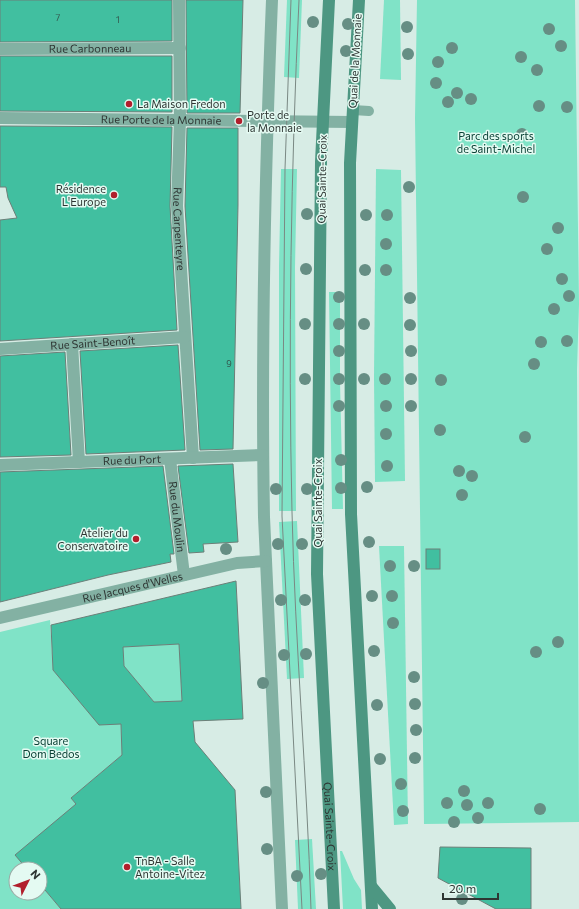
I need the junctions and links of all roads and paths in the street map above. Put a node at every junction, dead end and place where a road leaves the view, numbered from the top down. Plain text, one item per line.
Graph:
1 (179, 0) edge
2 (272, 0) edge
3 (329, 0) edge
4 (359, 0) edge
5 (180, 48) junction
6 (0, 49) edge
7 (369, 111) dead end
8 (352, 116) junction
9 (0, 118) edge
10 (180, 120) junction
11 (267, 120) junction
12 (323, 121) junction
13 (185, 337) junction
14 (72, 344) junction
15 (0, 349) edge
16 (263, 455) junction
17 (170, 458) junction
18 (193, 458) junction
19 (79, 462) junction
20 (0, 465) edge
21 (266, 561) junction
22 (184, 575) junction
23 (0, 618) edge
24 (371, 886) junction
25 (282, 909) edge
26 (334, 909) edge
27 (372, 909) edge
28 (390, 909) edge

1 - 5 street, Rue Carpenteyre
2 - 11 street
3 - 12 main road
4 - 8 main road, Quai de la Monnaie
5 - 6 street, Rue Carbonneau
5 - 10 street, Rue Carpenteyre
7 - 8 lane
8 - 12 street, Quai Sainte-Croix
8 - 24 main road
9 - 10 street, Rue Porte de la Monnaie
10 - 11 street, Rue Porte de la Monnaie
10 - 13 street, Rue Carpenteyre
11 - 12 street, Rue Porte de la Monnaie
11 - 16 street
12 - 26 main road, Quai Sainte-Croix
13 - 14 street, Rue Saint-Benoît
13 - 18 street, Rue Carpenteyre
14 - 15 street, Rue Saint-Benoît
14 - 19 street
16 - 18 street, Rue du Port
16 - 21 street
17 - 18 street, Rue du Port
17 - 19 street, Rue du Port
17 - 22 street, Rue du Moulin
19 - 20 street, Rue du Port
21 - 22 street, Rue Jacques d'Welles
21 - 25 street
22 - 23 street, Rue Jacques d'Welles
24 - 27 main road
24 - 28 main road

